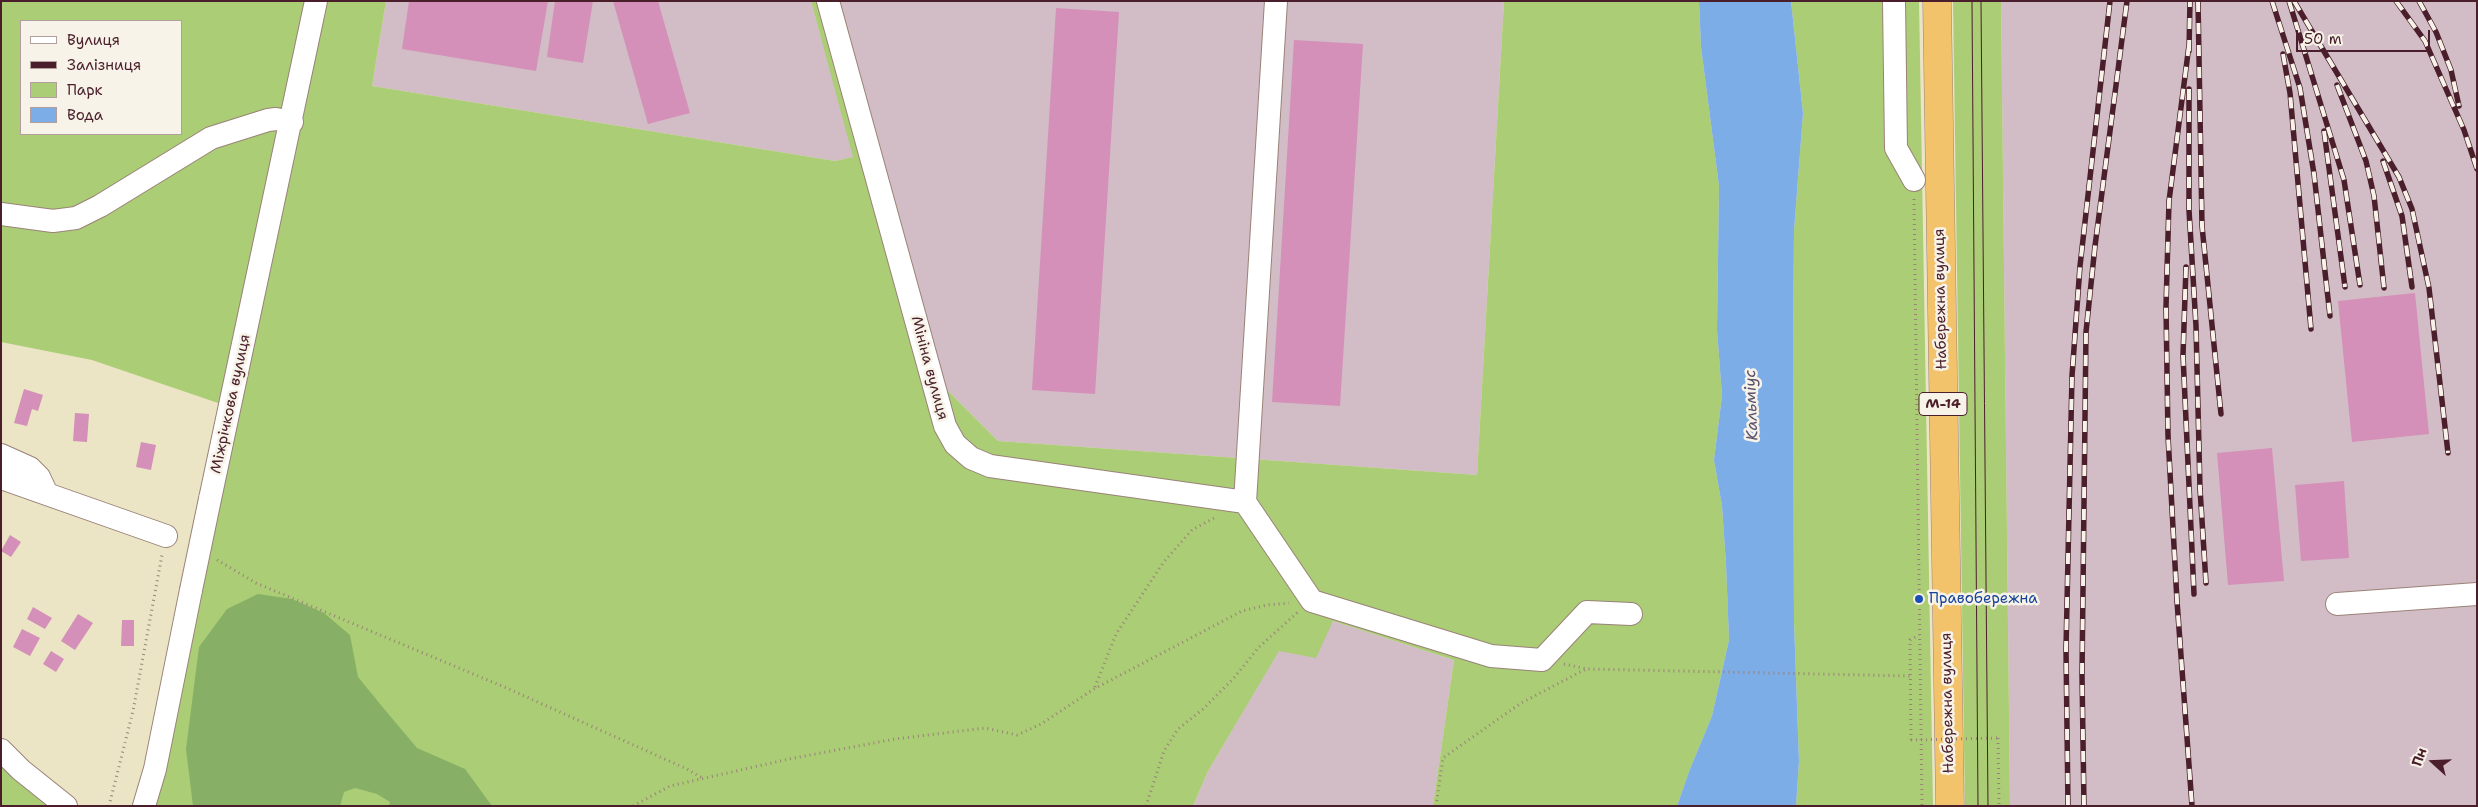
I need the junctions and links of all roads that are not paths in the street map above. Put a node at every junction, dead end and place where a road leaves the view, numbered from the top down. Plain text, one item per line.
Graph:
1 (316, 1) edge
2 (828, 1) edge
3 (1276, 1) edge
4 (1894, 1) edge
5 (1937, 1) edge
6 (292, 122) junction
7 (1914, 180) road end
8 (1, 214) edge
9 (1, 455) edge
10 (1, 478) edge
11 (47, 494) junction
12 (1245, 502) junction
13 (166, 536) road end
14 (2477, 594) edge
15 (2337, 604) dead end
16 (1631, 614) dead end
17 (1, 750) edge
18 (66, 806) edge
19 (144, 806) edge
20 (1950, 806) edge

1 - 6 street, Міжрічкова вулиця
2 - 12 street, Мініна вулиця
3 - 12 street
4 - 7 street
5 - 20 highway, Набережна вулиця / М-14
6 - 8 street
6 - 19 street, Міжрічкова вулиця, bridge
9 - 11 street
10 - 11 street
11 - 13 street
12 - 16 street
14 - 15 street
17 - 18 street

